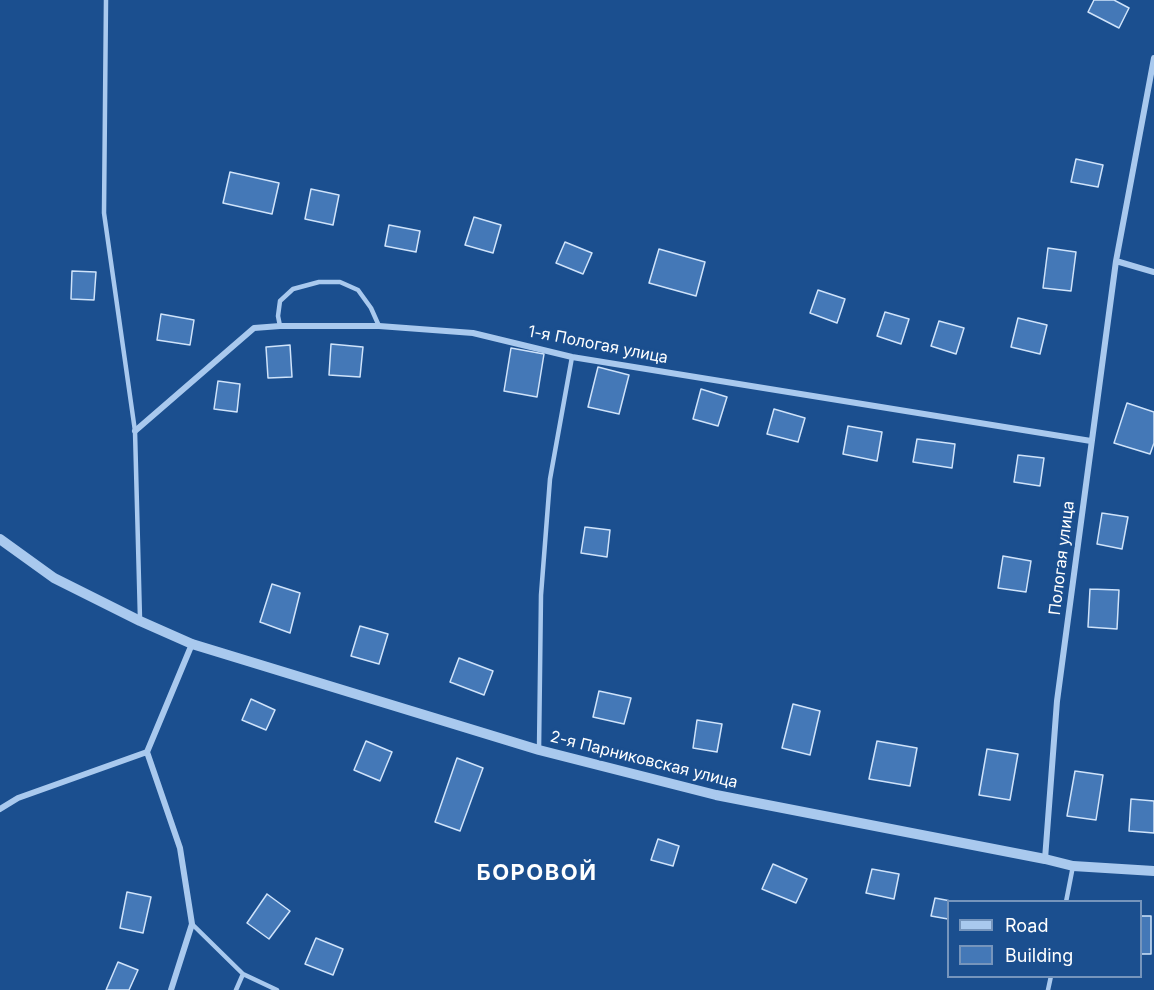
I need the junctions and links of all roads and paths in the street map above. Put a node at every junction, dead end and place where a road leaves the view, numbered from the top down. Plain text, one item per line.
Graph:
1 (106, 0) edge
2 (1154, 58) edge
3 (1116, 261) junction
4 (1154, 272) edge
5 (280, 326) junction
6 (379, 326) junction
7 (572, 357) junction
8 (135, 431) junction
9 (1091, 441) junction
10 (0, 539) edge
11 (140, 621) junction
12 (192, 644) junction
13 (539, 750) junction
14 (147, 752) junction
15 (0, 809) edge
16 (1045, 859) junction
17 (1072, 866) junction
18 (1154, 871) edge
19 (1065, 900) edge
20 (192, 924) junction
21 (243, 974) junction
22 (171, 990) edge
23 (236, 990) edge
24 (277, 990) edge

1 - 8 lane
2 - 3 street, Пологая улица
3 - 4 street
3 - 9 street, Пологая улица
5 - 6 street, 1-я Пологая улица
5 - 6 lane
5 - 8 street, 1-я Пологая улица
6 - 7 street, 1-я Пологая улица
7 - 9 street, 1-я Пологая улица
7 - 13 lane
8 - 11 lane
9 - 16 street, Пологая улица
10 - 11 street, 2-я Парниковская улица
11 - 12 street, 2-я Парниковская улица
12 - 13 street, 2-я Парниковская улица
12 - 14 street
13 - 16 street, 2-я Парниковская улица
14 - 15 street
14 - 20 street
16 - 17 street, 2-я Парниковская улица
17 - 18 street, 2-я Парниковская улица
17 - 19 lane
20 - 21 lane
20 - 22 street
21 - 23 lane
21 - 24 lane

